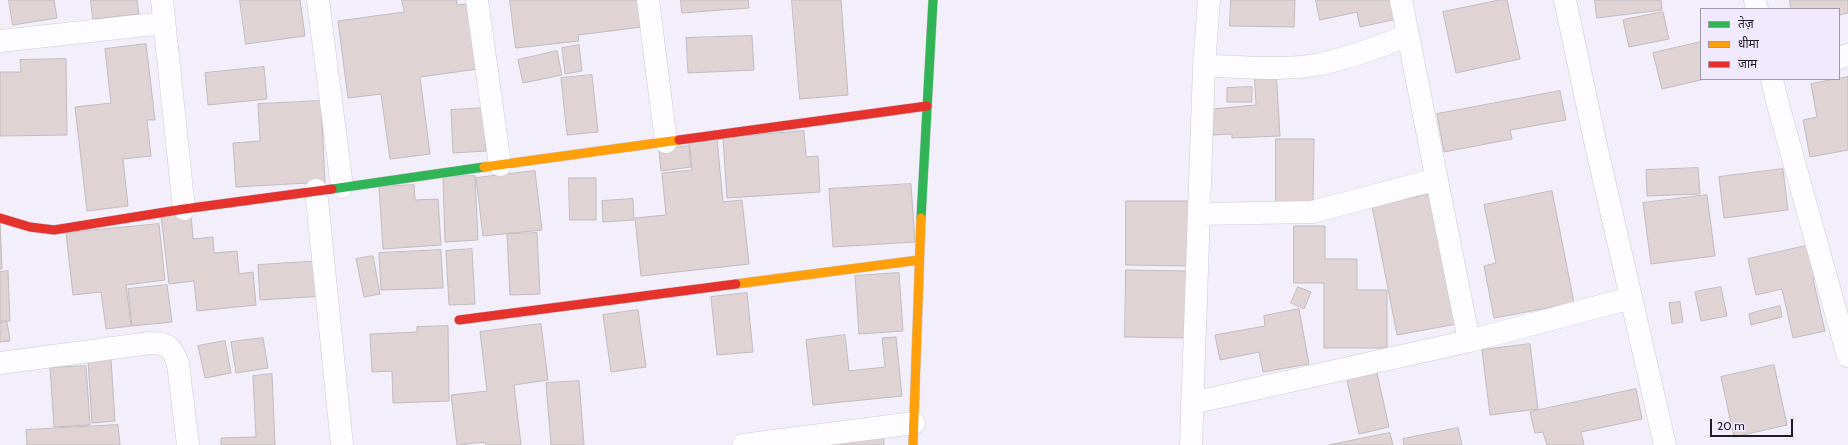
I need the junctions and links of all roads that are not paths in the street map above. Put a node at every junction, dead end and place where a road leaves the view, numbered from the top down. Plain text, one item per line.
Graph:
1 (162, 0) edge
2 (318, 0) edge
3 (477, 0) edge
4 (648, 0) edge
5 (933, 0) edge
6 (1209, 0) edge
7 (1401, 0) edge
8 (1565, 0) edge
9 (164, 23) junction
10 (1408, 35) junction
11 (0, 41) edge
12 (1204, 66) junction
13 (1772, 80) edge
14 (927, 106) junction
15 (666, 142) junction
16 (500, 165) junction
17 (1437, 179) junction
18 (342, 187) junction
19 (316, 190) junction
20 (184, 209) junction
21 (1199, 214) junction
22 (0, 218) edge
23 (919, 260) junction
24 (1631, 298) junction
25 (459, 320) dead end
26 (1469, 341) junction
27 (1848, 356) edge
28 (0, 363) edge
29 (1192, 403) junction
30 (914, 423) junction
31 (188, 445) edge
32 (342, 445) edge
33 (743, 445) edge
34 (914, 445) edge
35 (1191, 445) edge
36 (1665, 445) edge

1 - 9 street
2 - 18 street
3 - 16 street
4 - 15 street
5 - 14 street
6 - 12 street
7 - 10 street
8 - 24 street
9 - 11 street
9 - 20 street
10 - 12 street
10 - 17 street
12 - 21 street
13 - 27 street
14 - 15 street
14 - 23 street
15 - 16 street
16 - 18 street
17 - 21 street
17 - 26 street
18 - 19 street
19 - 20 street
19 - 32 street
20 - 22 street
21 - 29 street
23 - 25 street
23 - 30 street
24 - 26 street
24 - 36 street
26 - 29 street
28 - 31 street
29 - 35 street
30 - 33 street
30 - 34 street

